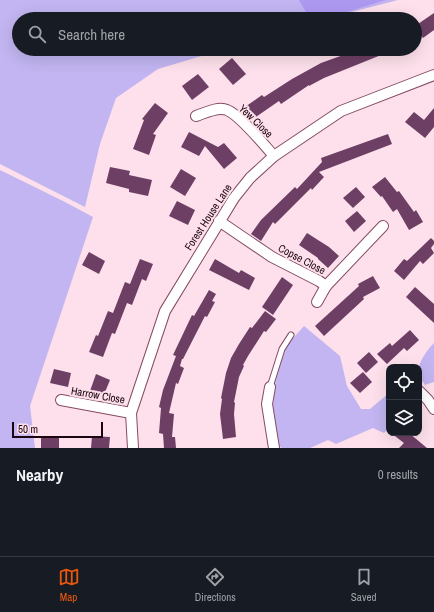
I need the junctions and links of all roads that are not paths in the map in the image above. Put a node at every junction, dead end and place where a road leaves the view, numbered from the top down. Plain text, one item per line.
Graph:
1 (434, 74) edge
2 (196, 116) dead end
3 (274, 156) junction
4 (219, 221) junction
5 (383, 226) dead end
6 (326, 286) junction
7 (317, 302) dead end
8 (291, 335) dead end
9 (270, 387) joint
10 (422, 394) edge
11 (61, 400) dead end
12 (434, 409) edge
13 (131, 412) junction
14 (133, 448) edge
15 (274, 448) edge

1 - 3 street, Forest House Lane
2 - 3 street, Yew Close
3 - 4 street, Forest House Lane
4 - 6 street, Copse Close
4 - 13 street, Forest House Lane
5 - 6 street, Copse Close
6 - 7 street
8 - 9 lane
9 - 15 street
10 - 12 street
11 - 13 street, Harrow Close
13 - 14 street, Forest House Lane

